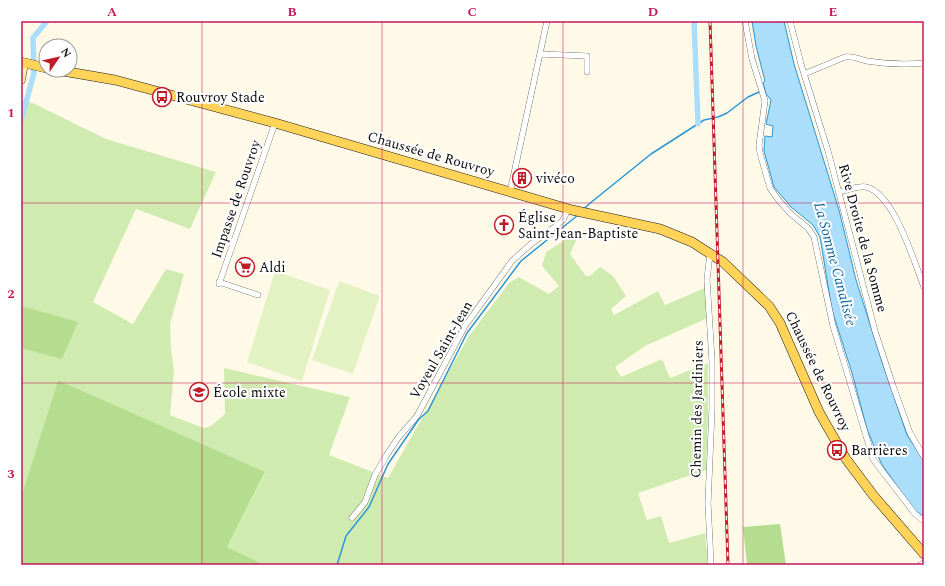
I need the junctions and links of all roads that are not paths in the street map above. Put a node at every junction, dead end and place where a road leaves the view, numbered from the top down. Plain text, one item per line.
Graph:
1 (547, 21) edge
2 (746, 21) edge
3 (790, 21) edge
4 (540, 54) junction
5 (924, 63) edge
6 (25, 64) edge
7 (38, 67) edge
8 (587, 72) dead end
9 (78, 74) edge
10 (804, 74) junction
11 (21, 80) edge
12 (275, 123) junction
13 (510, 192) junction
14 (838, 192) junction
15 (572, 210) junction
16 (710, 253) junction
17 (924, 287) edge
18 (258, 294) dead end
19 (924, 456) edge
20 (352, 518) dead end
21 (924, 521) edge
22 (924, 554) edge
23 (924, 562) edge
24 (711, 565) edge
25 (920, 565) edge

1 - 4 street
2 - 21 street
3 - 10 street, Rive Droite de la Somme
4 - 8 street
4 - 13 street
5 - 10 street
6 - 7 main road
6 - 11 street
9 - 12 main road, Chaussée de Rouvroy
10 - 14 street, Rive Droite de la Somme
12 - 13 main road, Chaussée de Rouvroy
12 - 18 street, Impasse de Rouvroy
13 - 15 main road, Chaussée de Rouvroy
14 - 17 street
14 - 19 street, Rive Droite de la Somme
15 - 16 main road, Chaussée de Rouvroy
15 - 20 street, Voyeul Saint-Jean
16 - 22 main road, Chaussée de Rouvroy
16 - 24 street, Chemin des Jardiniers
23 - 25 street

